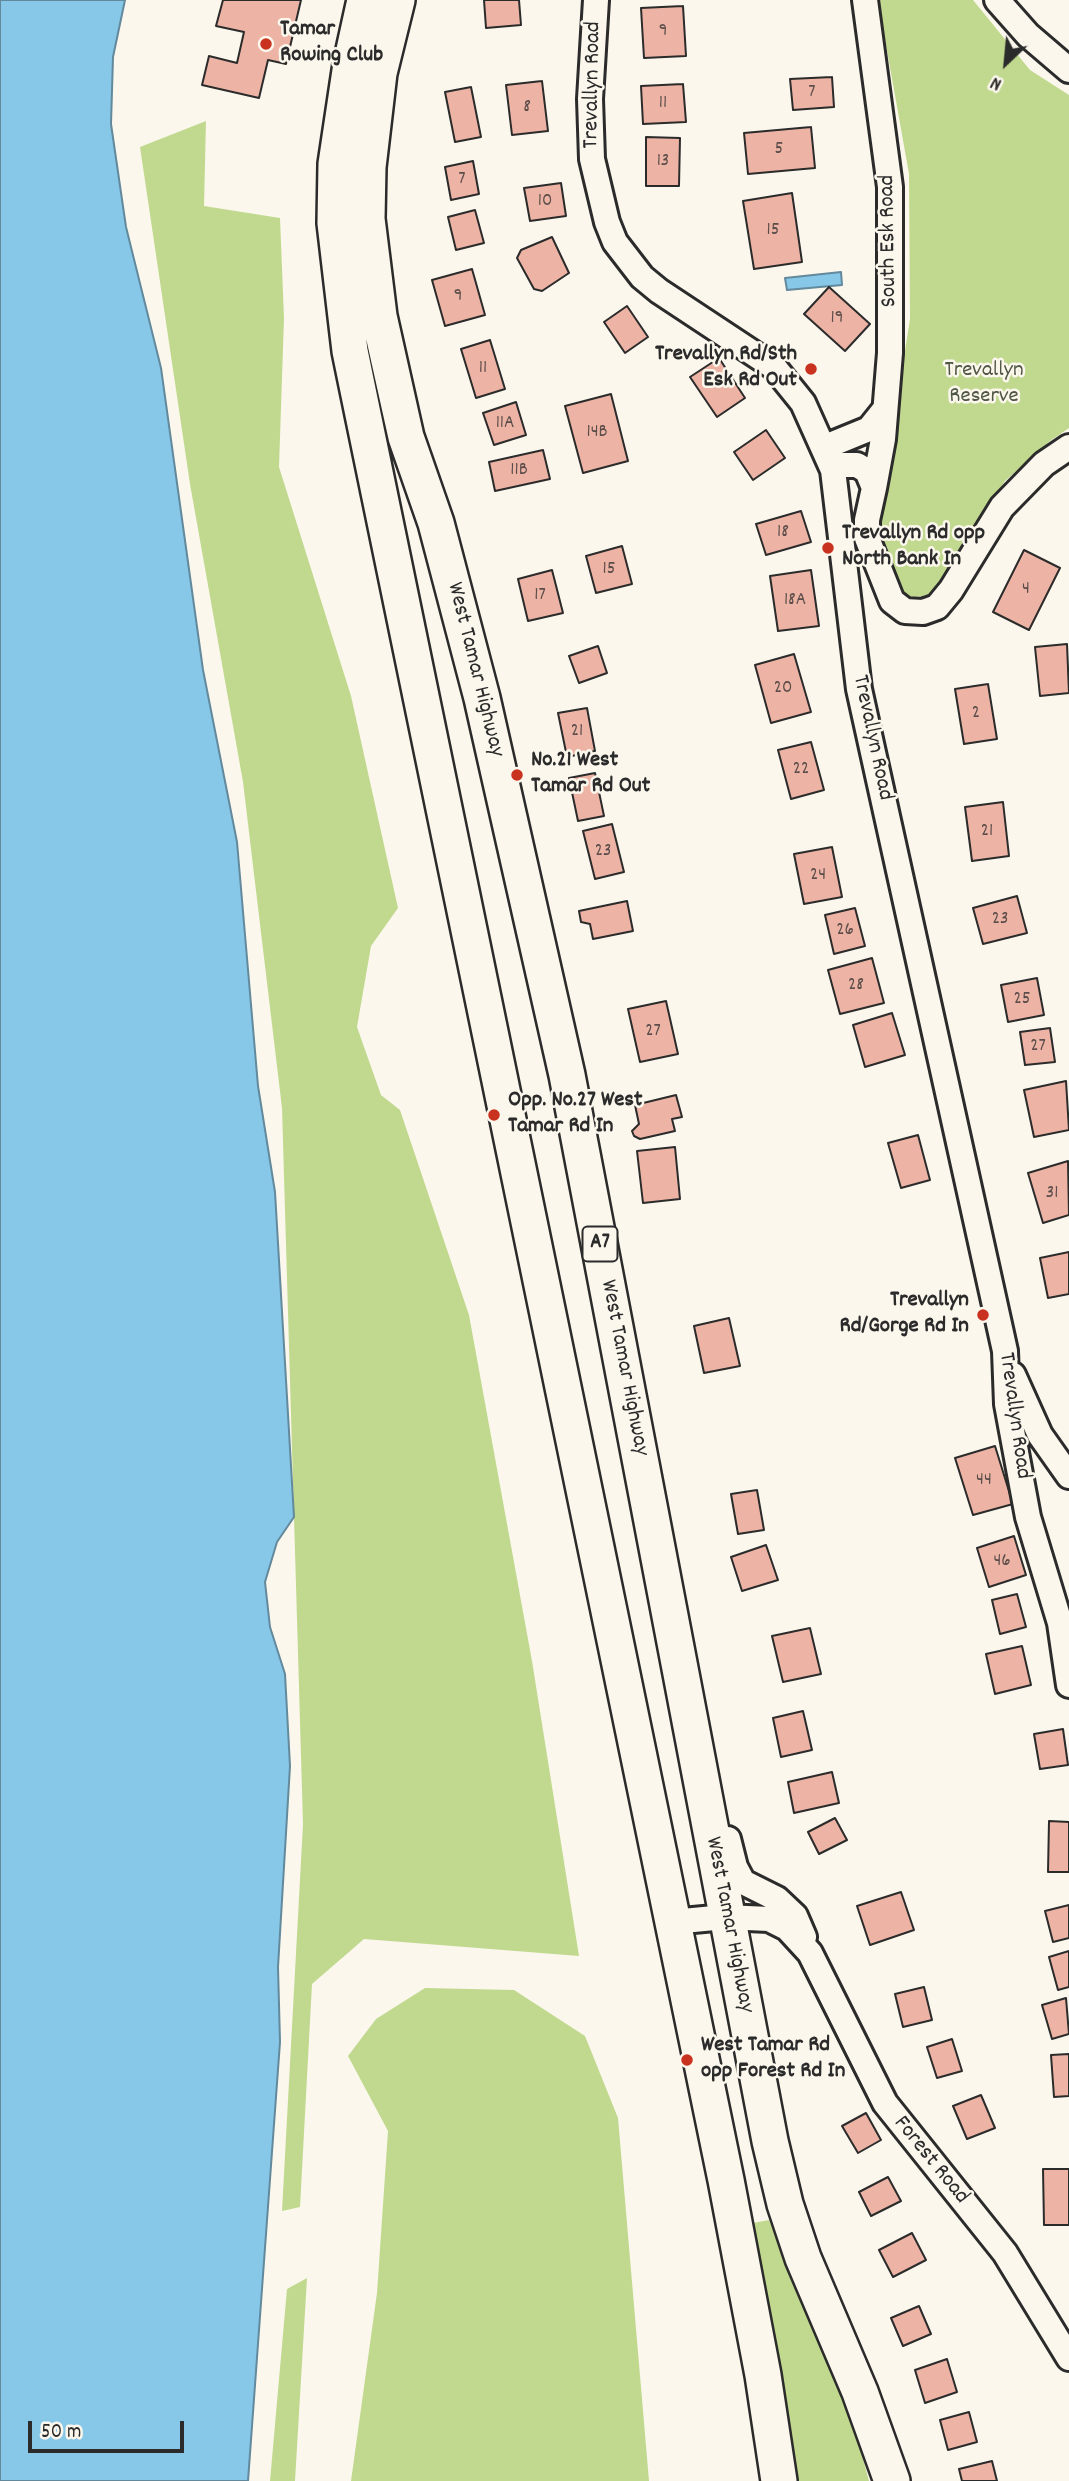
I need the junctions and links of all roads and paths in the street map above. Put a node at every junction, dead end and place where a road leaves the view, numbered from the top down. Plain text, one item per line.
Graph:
1 (365, 0) edge
2 (397, 0) edge
3 (596, 0) edge
4 (865, 0) edge
5 (997, 0) edge
6 (1069, 70) edge
7 (885, 409) junction
8 (1069, 447) edge
9 (829, 459) junction
10 (874, 488) junction
11 (1005, 1351) junction
12 (1069, 1476) edge
13 (1042, 1560) junction
14 (1069, 1596) edge
15 (681, 1679) junction
16 (1069, 1685) edge
17 (725, 1917) junction
18 (672, 1922) junction
19 (810, 1953) junction
20 (1069, 2358) edge
21 (779, 2481) edge
22 (892, 2481) edge

1 - 18 highway
2 - 15 highway, West Tamar Highway / A7
3 - 9 street, Trevallyn Road
4 - 7 street, South Esk Road
5 - 6 street
7 - 9 street
7 - 10 street, South Esk Road
8 - 10 street, South Esk Road
9 - 10 street
9 - 11 street, Trevallyn Road
11 - 12 street
11 - 13 street, Trevallyn Road
13 - 14 street, Trevallyn Road
13 - 16 street, Trevallyn Road
15 - 17 highway, West Tamar Highway / A7
15 - 19 street, Forest Road
17 - 18 street, Forest Road
17 - 19 street, Forest Road
17 - 22 highway, West Tamar Highway / A7
18 - 21 highway
19 - 20 street, Forest Road

